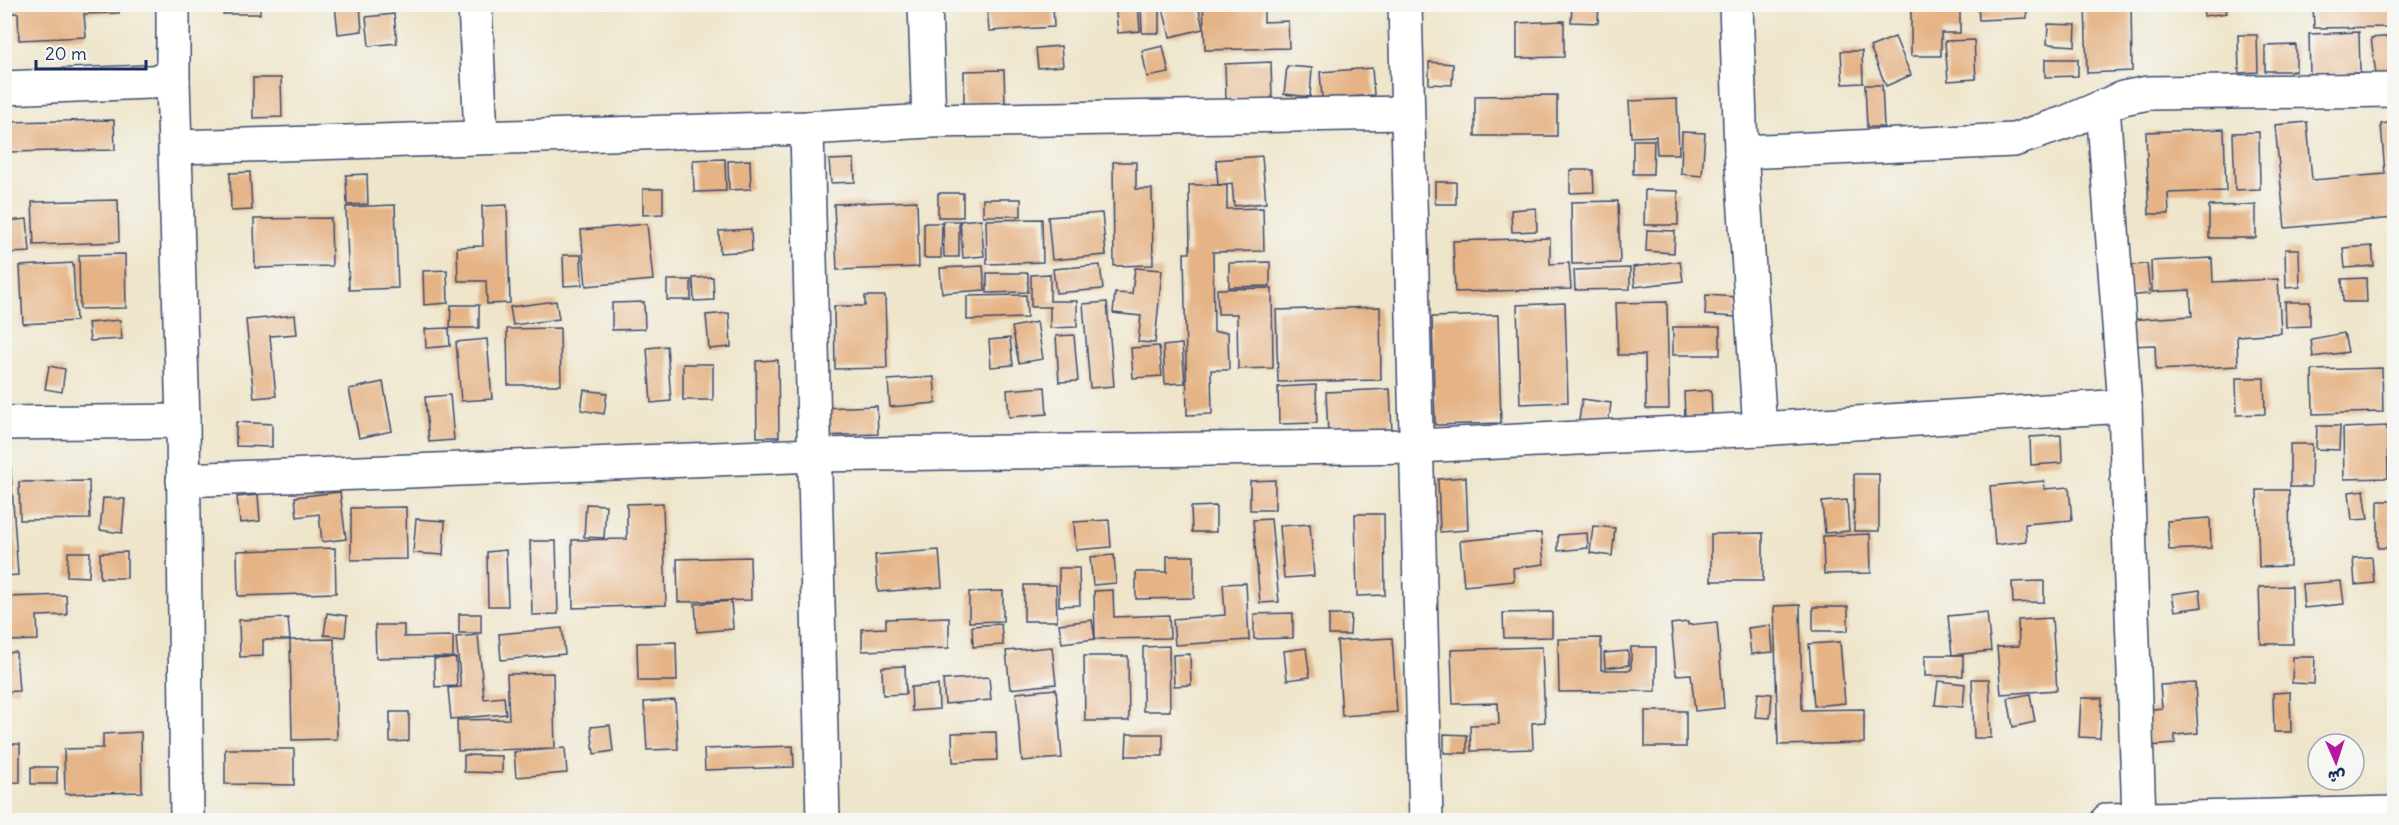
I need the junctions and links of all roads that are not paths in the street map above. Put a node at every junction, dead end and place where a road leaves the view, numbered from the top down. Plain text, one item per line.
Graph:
1 (173, 4) edge
2 (475, 4) edge
3 (926, 4) edge
4 (1405, 4) edge
5 (1736, 4) edge
6 (173, 81) junction
7 (4, 88) edge
8 (2394, 90) edge
9 (2103, 106) junction
10 (1407, 113) junction
11 (928, 121) junction
12 (807, 128) junction
13 (481, 136) junction
14 (177, 147) junction
15 (1741, 152) junction
16 (2125, 405) junction
17 (183, 421) junction
18 (4, 423) edge
19 (1760, 429) junction
20 (1417, 446) junction
21 (815, 455) junction
22 (183, 480) junction
23 (2394, 813) edge
24 (2354, 817) edge
25 (187, 820) edge
26 (823, 820) edge
27 (1426, 820) edge
28 (2124, 820) edge

1 - 6 street
2 - 13 street
3 - 11 street
4 - 10 street
5 - 15 street
6 - 7 street
6 - 14 street
8 - 9 street
9 - 15 street
9 - 16 street
10 - 11 street
10 - 20 street
11 - 12 street
12 - 13 street
12 - 21 street
13 - 14 street
14 - 17 street
15 - 19 street
16 - 19 street
16 - 28 street
17 - 18 street
17 - 22 street
19 - 20 street
20 - 21 street
20 - 27 street
21 - 22 street
21 - 26 street
22 - 25 street
23 - 24 street
24 - 28 street

